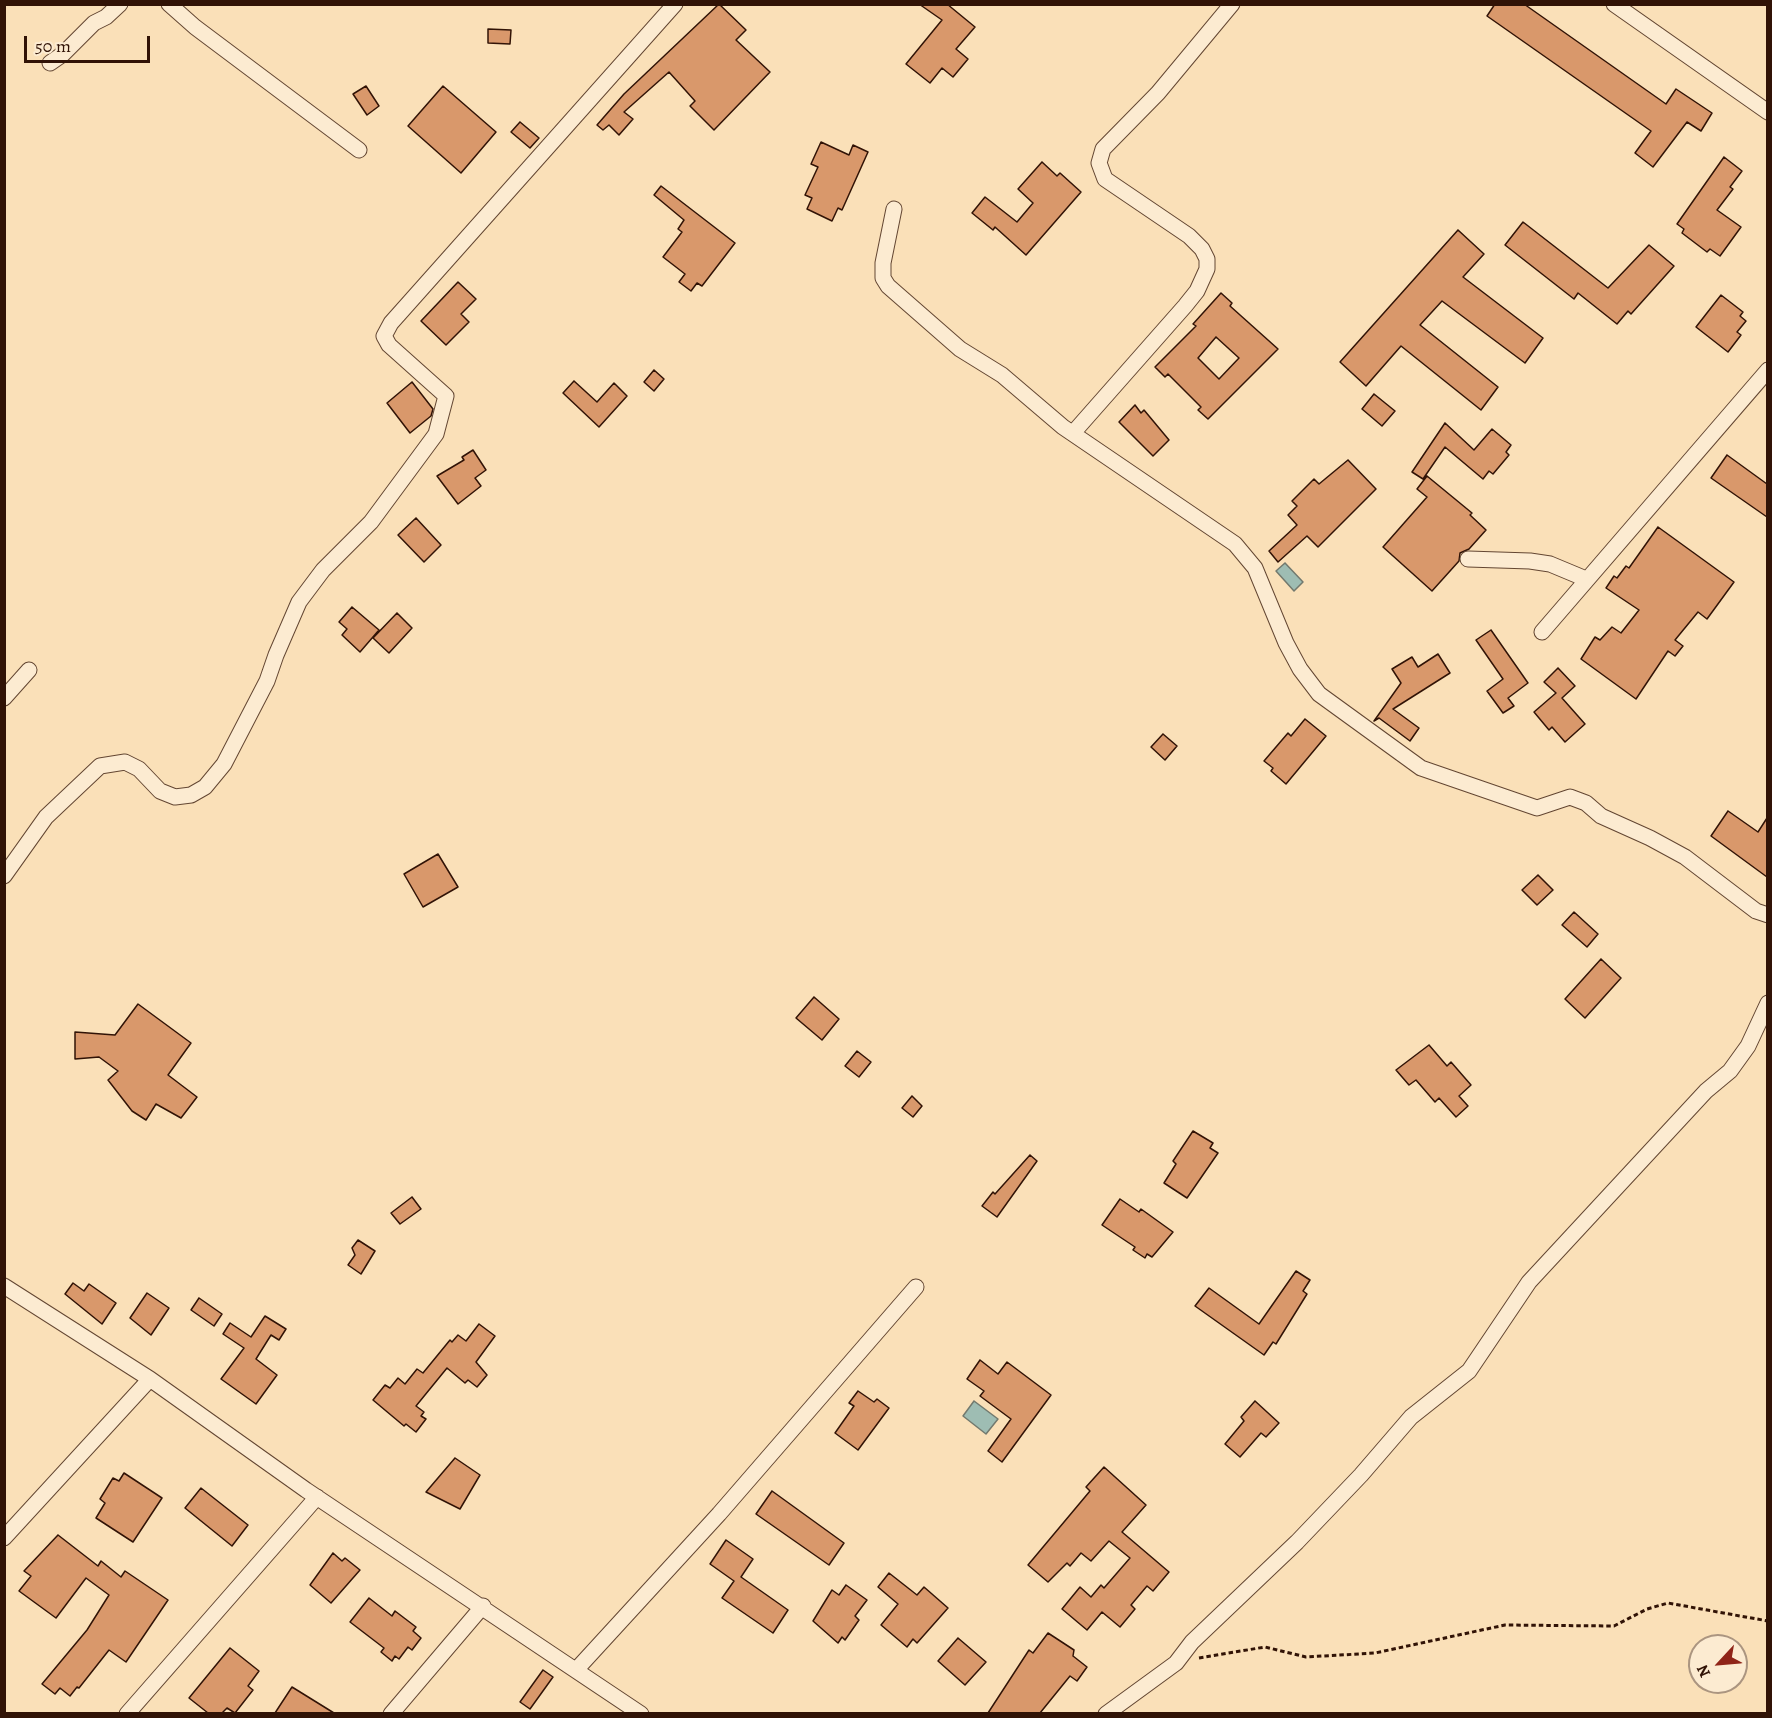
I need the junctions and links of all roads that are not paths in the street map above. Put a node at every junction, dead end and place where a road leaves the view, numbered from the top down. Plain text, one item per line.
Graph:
1 (120, 4) edge
2 (169, 4) edge
3 (675, 4) edge
4 (1232, 4) edge
5 (1614, 4) edge
6 (50, 63) dead end
7 (1767, 112) edge
8 (359, 150) dead end
9 (894, 209) dead end
10 (1767, 370) edge
11 (1072, 433) junction
12 (1468, 560) dead end
13 (1586, 579) junction
14 (1542, 632) dead end
15 (29, 670) dead end
16 (4, 698) edge
17 (4, 876) edge
18 (1767, 915) edge
19 (1767, 1003) edge
20 (4, 1286) edge
21 (916, 1287) dead end
22 (150, 1379) junction
23 (317, 1497) junction
24 (4, 1538) edge
25 (483, 1606) junction
26 (576, 1670) junction
27 (127, 1713) edge
28 (391, 1713) edge
29 (641, 1713) edge
30 (1106, 1713) edge

1 - 6 street
2 - 8 street
3 - 17 street
4 - 11 street
5 - 7 street
9 - 11 street
10 - 13 street
11 - 18 street
12 - 13 street
13 - 14 street
15 - 16 street
19 - 30 street
20 - 22 street
21 - 26 street
22 - 23 street
22 - 24 street
23 - 25 street
23 - 27 street
25 - 26 street
25 - 28 street
26 - 29 street

